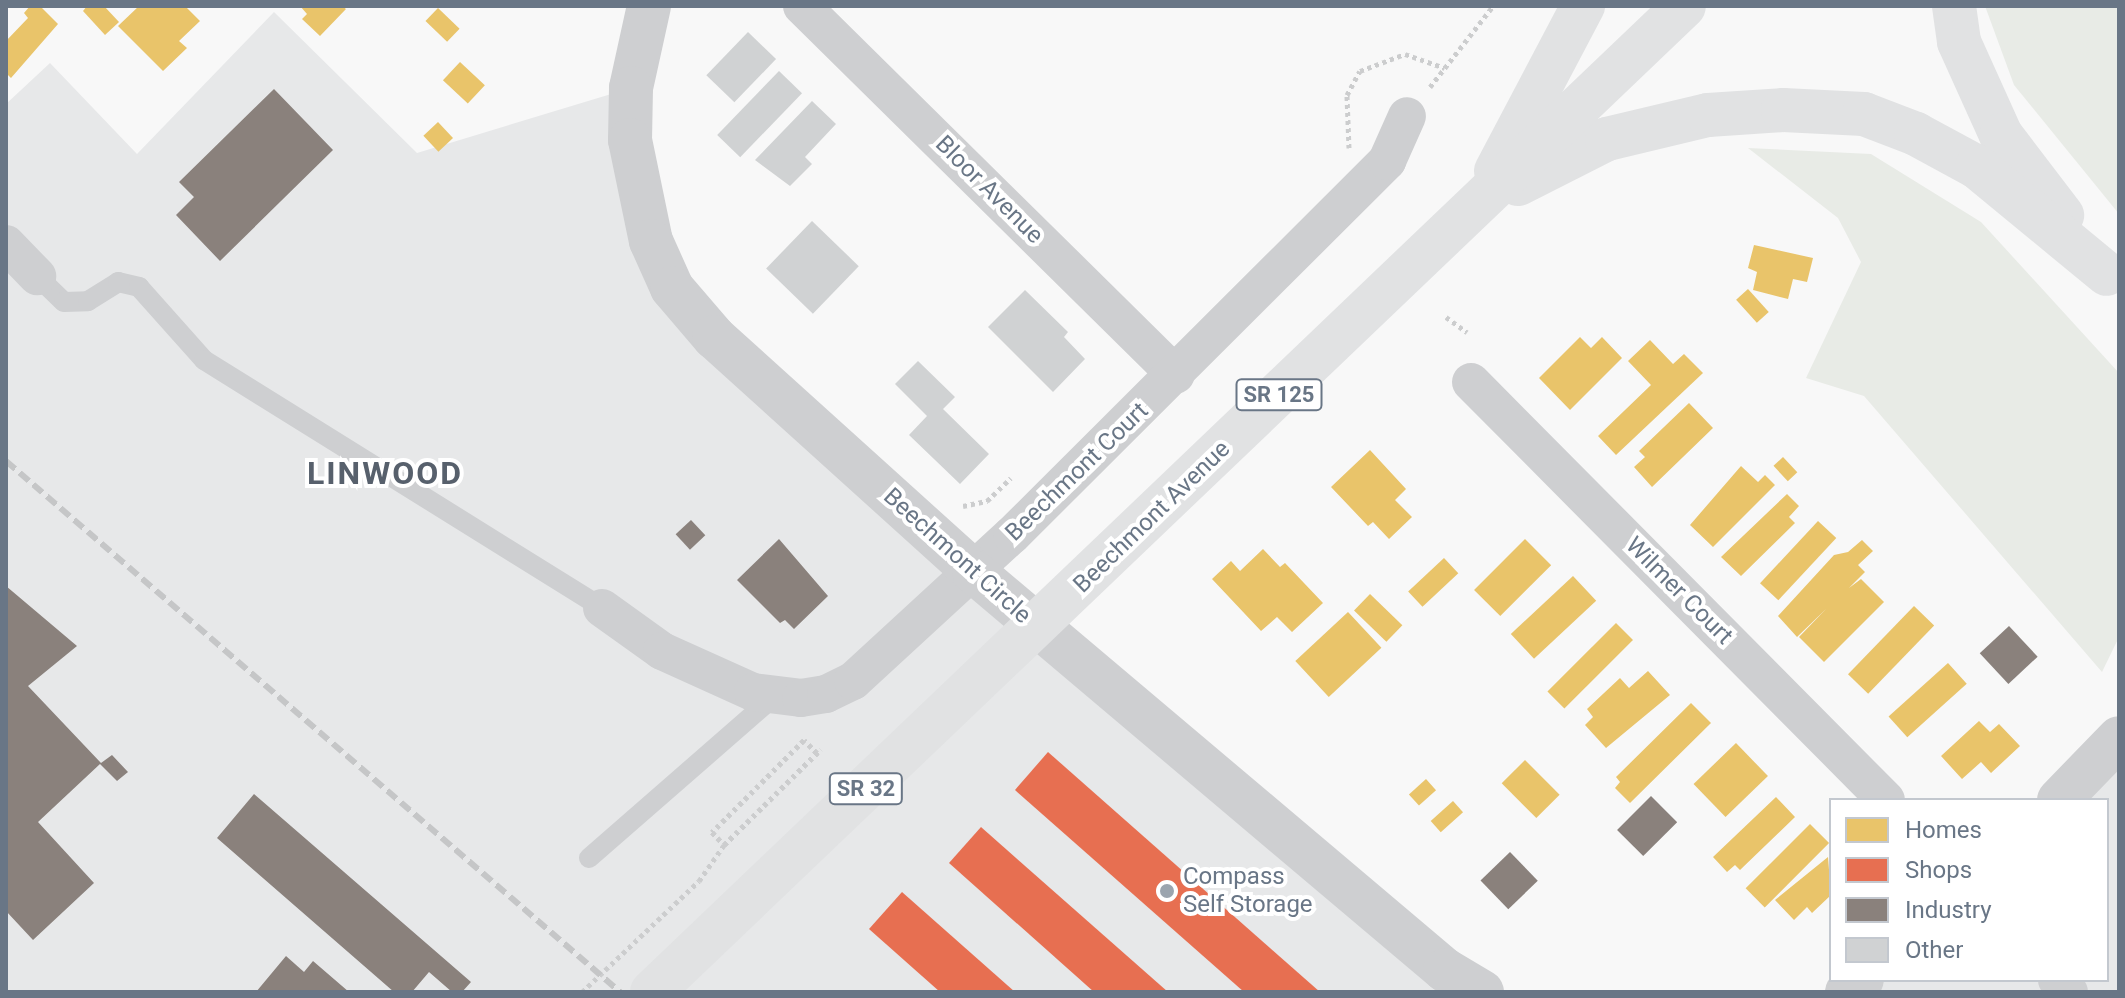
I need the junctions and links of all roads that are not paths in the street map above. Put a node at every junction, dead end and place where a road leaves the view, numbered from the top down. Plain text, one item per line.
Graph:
1 (649, 6) edge
2 (802, 6) edge
3 (1583, 6) edge
4 (1684, 6) edge
5 (1954, 6) edge
6 (1407, 116) road end
7 (1477, 205) junction
8 (6, 244) edge
9 (37, 276) joint
10 (2113, 281) edge
11 (1176, 375) junction
12 (1471, 382) dead end
13 (974, 572) junction
14 (1080, 586) joint
15 (602, 608) joint
16 (775, 696) junction
17 (2119, 738) edge
18 (1884, 798) edge
19 (2061, 798) edge
20 (589, 858) dead end
21 (652, 992) edge
22 (1482, 992) edge

1 - 13 street, Beechmont Circle
2 - 11 street, Bloor Avenue
3 - 7 highway
4 - 7 highway, Beechmont Avenue / SR 125
5 - 10 highway
6 - 11 street, Beechmont Court
7 - 10 highway
7 - 14 highway, Beechmont Avenue / SR 125
8 - 9 street
9 - 15 lane
11 - 13 street, Beechmont Court
12 - 18 street, Wilmer Court
13 - 16 street, Beechmont Court
13 - 22 street, Beechmont Circle
14 - 21 highway, Beechmont Avenue / SR 32
15 - 16 street, Beechmont Court
16 - 20 lane
17 - 19 street

